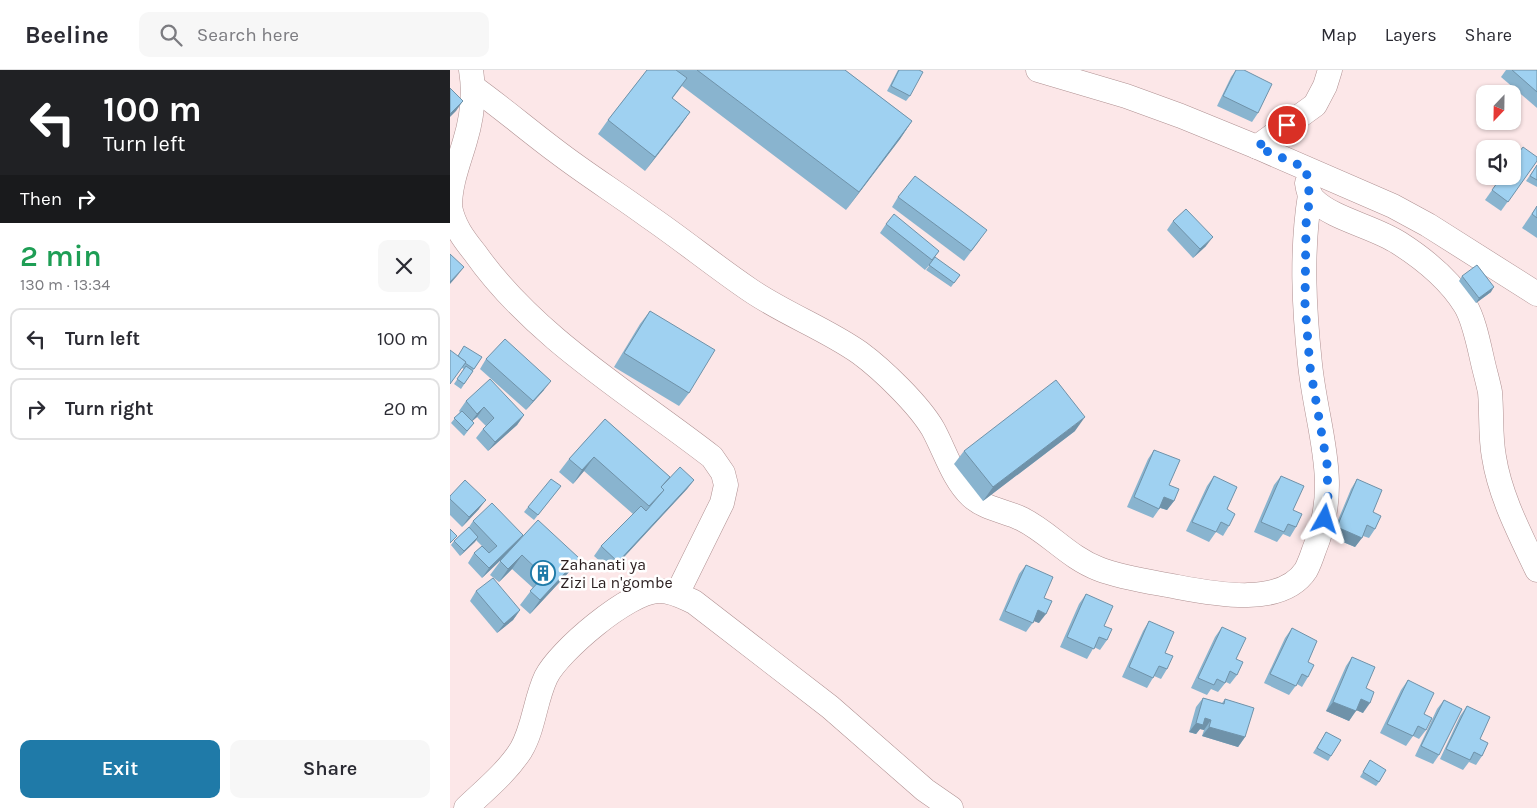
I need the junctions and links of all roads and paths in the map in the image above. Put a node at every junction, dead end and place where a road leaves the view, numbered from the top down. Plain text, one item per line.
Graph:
1 (1038, 70) edge
2 (1330, 70) edge
3 (472, 78) edge
4 (1257, 147) junction
5 (1306, 168) junction
6 (1310, 196) junction
7 (1537, 294) edge
8 (1537, 570) edge
9 (677, 594) junction
10 (926, 799) edge
11 (466, 808) edge
12 (950, 808) edge

1 - 4 street
2 - 4 street
3 - 6 street
3 - 9 street
4 - 5 street
5 - 6 street
5 - 7 street
6 - 8 street
9 - 10 street
9 - 11 street
10 - 12 street

